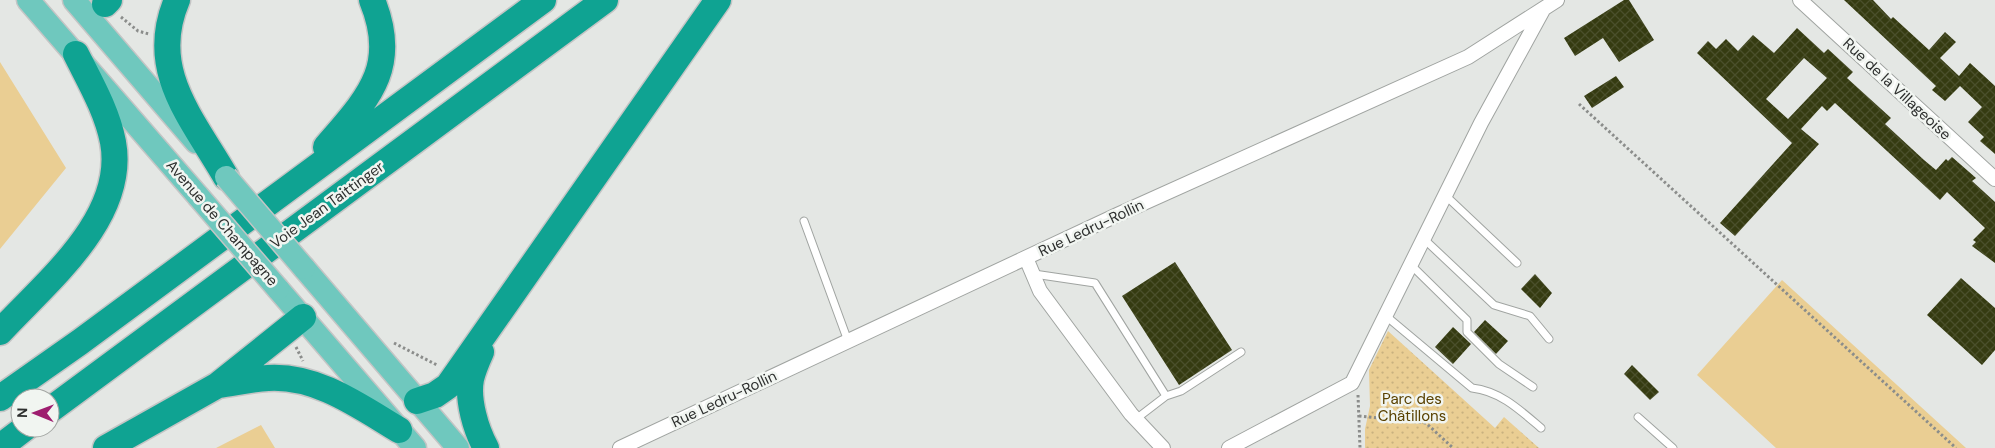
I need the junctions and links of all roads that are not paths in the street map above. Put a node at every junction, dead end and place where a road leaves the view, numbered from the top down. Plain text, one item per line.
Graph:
1 (28, 0) edge
2 (74, 0) edge
3 (177, 0) edge
4 (372, 0) edge
5 (543, 0) edge
6 (604, 0) edge
7 (718, 0) edge
8 (1557, 0) edge
9 (1800, 0) edge
10 (102, 8) edge
11 (1544, 9) junction
12 (76, 54) junction
13 (226, 177) junction
14 (1995, 179) edge
15 (298, 181) junction
16 (1445, 195) junction
17 (804, 222) dead end
18 (1424, 239) junction
19 (1026, 258) junction
20 (1517, 263) dead end
21 (1411, 265) junction
22 (1034, 274) junction
23 (328, 296) junction
24 (1386, 316) junction
25 (303, 317) junction
26 (490, 326) junction
27 (0, 332) edge
28 (1549, 339) dead end
29 (848, 341) junction
30 (1241, 352) dead end
31 (218, 385) junction
32 (1533, 387) dead end
33 (1166, 396) junction
34 (0, 398) edge
35 (417, 401) junction
36 (60, 403) edge
37 (380, 407) junction
38 (1638, 417) dead end
39 (1136, 419) junction
40 (1541, 428) dead end
41 (12, 438) edge
42 (407, 439) edge
43 (0, 447) edge
44 (106, 448) edge
45 (458, 448) edge
46 (486, 448) edge
47 (620, 448) edge
48 (1163, 448) edge
49 (1229, 448) edge
50 (1672, 448) edge

1 - 12 main road, Avenue de Champagne
2 - 10 main road
3 - 13 highway
4 - 15 highway
5 - 15 highway
6 - 36 highway, Voie Jean Taittinger
7 - 26 highway
8 - 11 street, Rue Ledru-Rollin
9 - 14 street, Rue de la Villageoise
10 - 12 main road
10 - 13 main road
11 - 16 street
11 - 19 street, Rue Ledru-Rollin
12 - 25 main road, Avenue de Champagne, bridge
12 - 27 highway
13 - 23 main road, bridge
15 - 34 highway
16 - 18 street
16 - 20 lane
17 - 29 lane
18 - 21 street
18 - 28 lane
19 - 22 street
19 - 29 street, Rue Ledru-Rollin
21 - 24 street
21 - 32 lane
22 - 33 lane
22 - 39 street
23 - 25 main road
23 - 35 main road
24 - 40 lane
24 - 49 street
25 - 31 highway
25 - 37 main road, Avenue de Champagne
26 - 35 highway
26 - 46 highway
29 - 47 street, Rue Ledru-Rollin
30 - 33 lane
31 - 42 highway
31 - 44 highway
33 - 39 lane
35 - 37 main road
35 - 45 main road
37 - 42 main road, Avenue de Champagne
38 - 50 lane
39 - 48 street
41 - 43 highway

